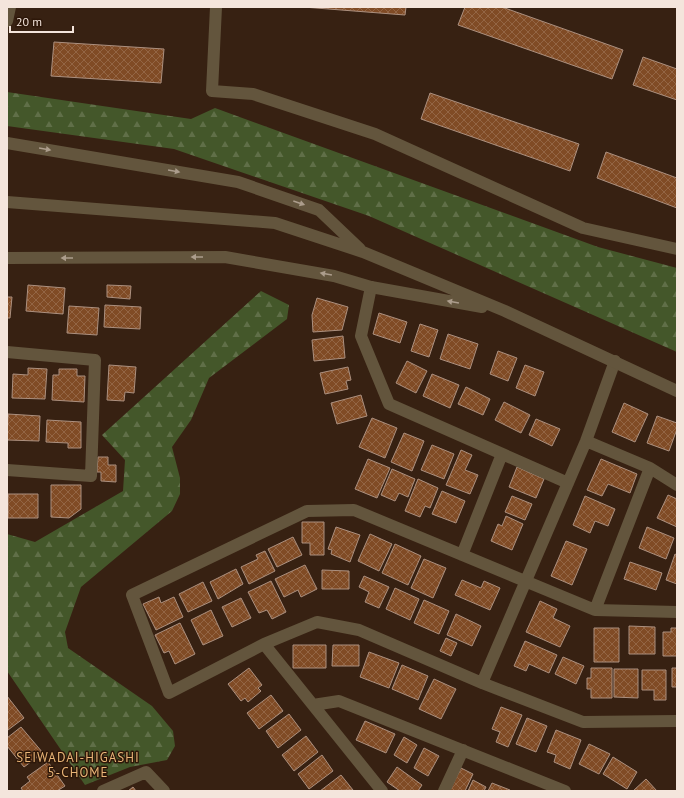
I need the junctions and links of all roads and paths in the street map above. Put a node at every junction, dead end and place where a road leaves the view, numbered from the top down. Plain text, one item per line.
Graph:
1 (10, 7) edge
2 (216, 7) edge
3 (7, 21) edge
4 (7, 143) edge
5 (7, 202) edge
6 (677, 249) edge
7 (363, 252) junction
8 (7, 258) edge
9 (371, 287) junction
10 (505, 311) junction
11 (7, 352) edge
12 (615, 362) junction
13 (677, 391) edge
14 (586, 441) junction
15 (502, 454) junction
16 (650, 468) junction
17 (7, 470) edge
18 (568, 483) junction
19 (677, 486) edge
20 (462, 555) junction
21 (526, 582) junction
22 (595, 610) junction
23 (677, 612) edge
24 (264, 644) junction
25 (482, 684) junction
26 (313, 705) junction
27 (677, 721) edge
28 (463, 750) junction
29 (103, 791) edge
30 (164, 791) edge
31 (382, 791) edge
32 (444, 791) edge
33 (565, 791) edge

1 - 3 street
2 - 6 street
4 -> 7 street
5 - 7 street
7 - 10 street
9 -> 8 street
10 -> 9 street
9 - 15 street
10 - 12 street
11 - 17 street
12 - 13 street
12 - 14 street
14 - 16 street
14 - 18 street
15 - 18 street
15 - 20 street
16 - 19 street
16 - 22 street
18 - 21 street
20 - 21 street
20 - 24 street
21 - 22 street
21 - 25 street
22 - 23 street
24 - 25 street
24 - 26 street
25 - 27 street
26 - 28 street
26 - 31 street
28 - 32 street
28 - 33 street
29 - 30 street

